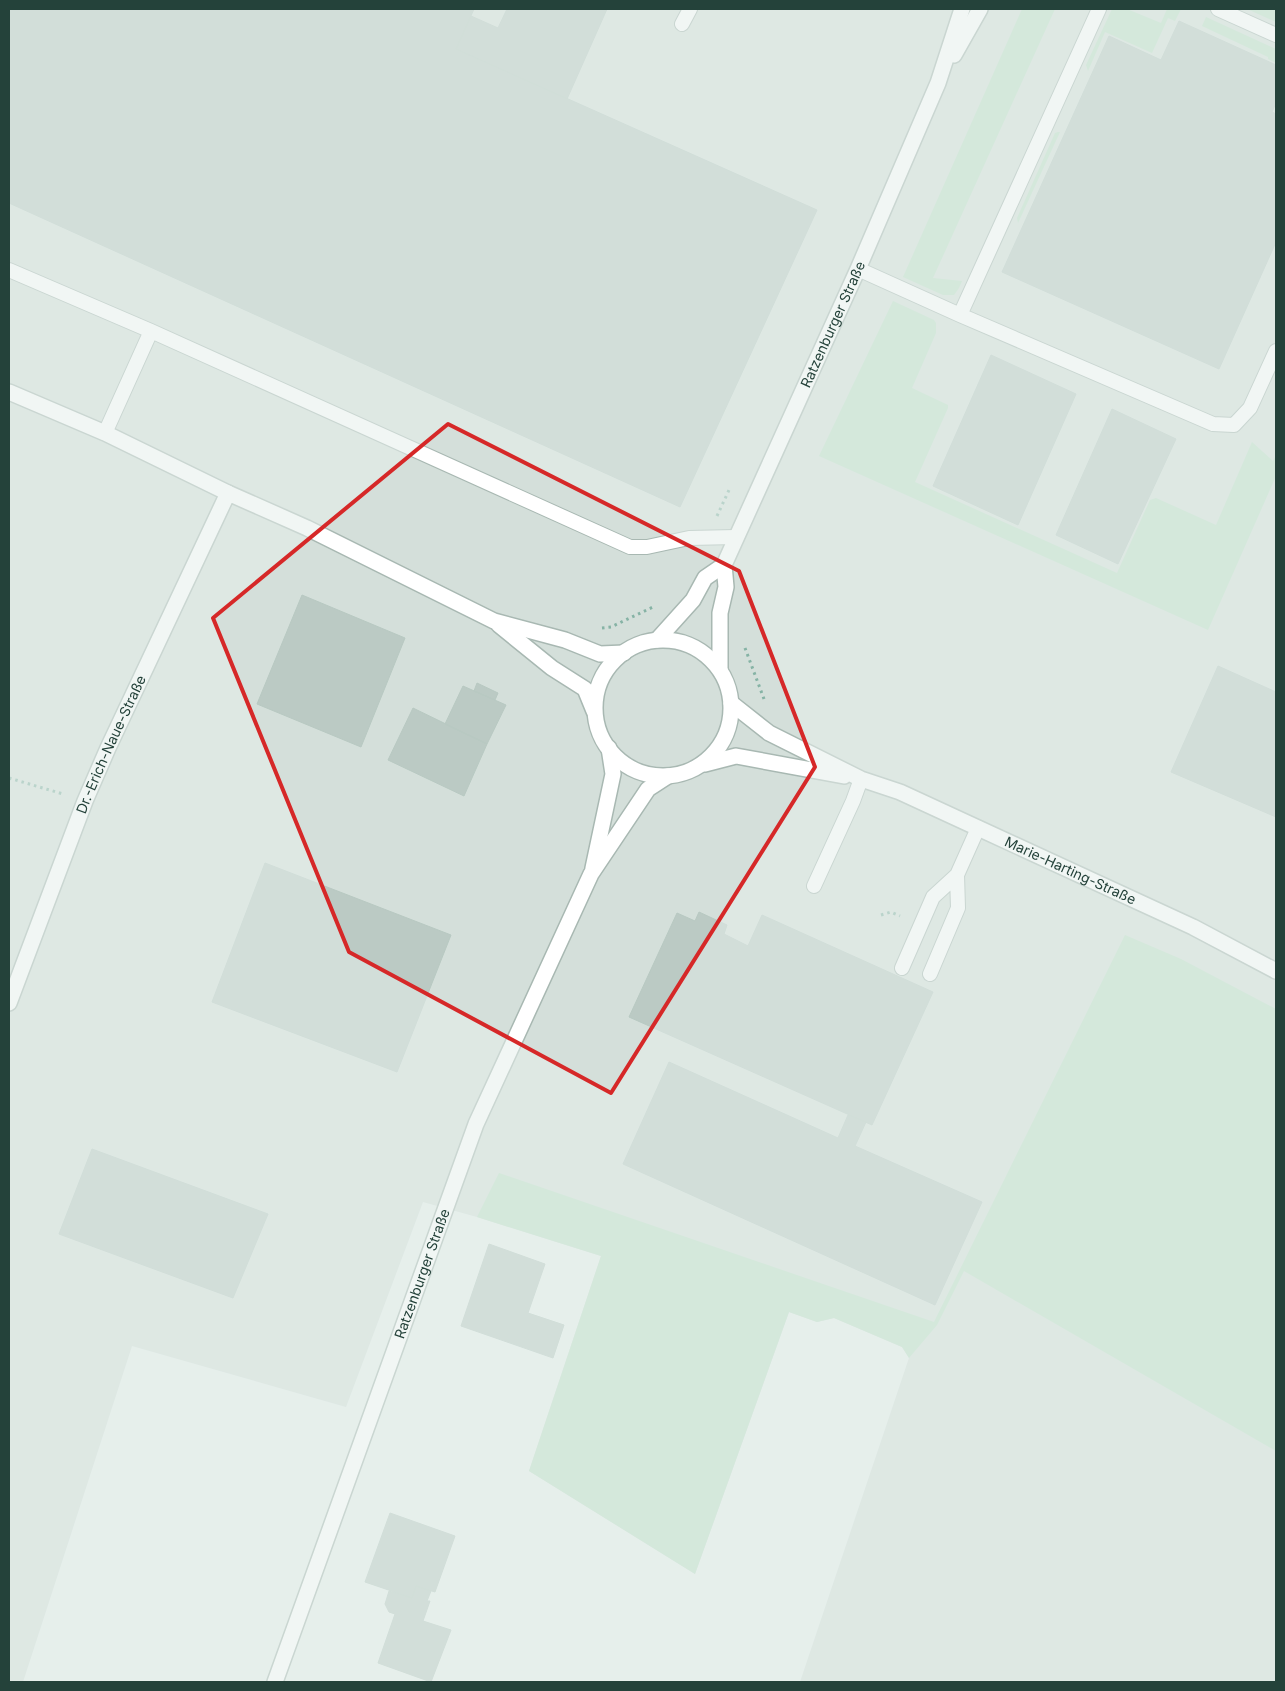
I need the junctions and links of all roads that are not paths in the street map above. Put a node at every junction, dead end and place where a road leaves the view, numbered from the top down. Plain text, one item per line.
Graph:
1 (690, 9) edge
2 (962, 9) edge
3 (980, 9) edge
4 (1099, 9) edge
5 (1218, 9) edge
6 (682, 24) dead end
7 (1276, 35) edge
8 (938, 83) junction
9 (858, 269) junction
10 (9, 270) edge
11 (960, 316) junction
12 (151, 331) junction
13 (1276, 350) edge
14 (9, 392) edge
15 (105, 433) junction
16 (228, 494) junction
17 (736, 537) junction
18 (724, 564) junction
19 (494, 621) junction
20 (657, 640) junction
21 (624, 653) junction
22 (720, 670) junction
23 (731, 703) junction
24 (596, 716) junction
25 (609, 748) junction
26 (701, 765) junction
27 (668, 776) junction
28 (860, 779) junction
29 (978, 828) junction
30 (592, 874) junction
31 (956, 875) junction
32 (814, 886) dead end
33 (902, 968) dead end
34 (1276, 970) edge
35 (930, 974) dead end
36 (9, 1003) edge
37 (275, 1682) edge

1 - 6 lane
2 - 8 street, Ratzenburger Straße
3 - 8 street, Ratzenburger Straße
4 - 11 lane
5 - 7 lane
8 - 9 street, Ratzenburger Straße
9 - 11 lane
9 - 17 street, Ratzenburger Straße
10 - 12 lane
11 - 13 lane
12 - 15 lane
12 - 17 lane
14 - 15 street
15 - 16 street
16 - 19 street
16 - 36 street, Dr.-Erich-Naue-Straße
17 - 18 street, Ratzenburger Straße
18 - 20 street
18 - 22 street
19 - 21 street
19 - 24 street
20 - 21 street
20 - 22 street
21 - 24 street
22 - 23 street
23 - 26 street
23 - 28 street
24 - 25 street
25 - 27 street
25 - 30 street
26 - 27 street
26 - 28 street
27 - 30 street
28 - 29 street, Marie-Harting-Straße
28 - 32 lane
29 - 31 lane
29 - 34 street, Marie-Harting-Straße
30 - 37 street, Ratzenburger Straße
31 - 33 lane
31 - 35 lane

